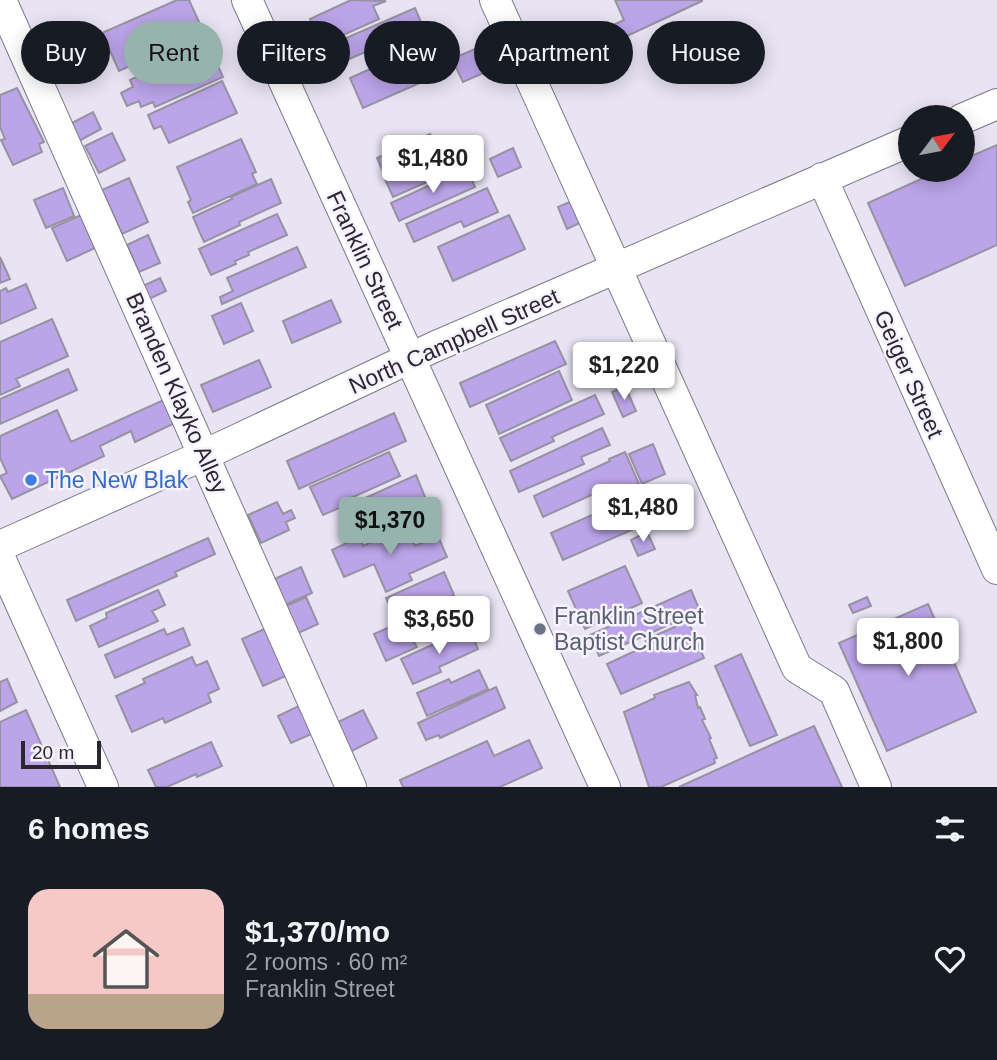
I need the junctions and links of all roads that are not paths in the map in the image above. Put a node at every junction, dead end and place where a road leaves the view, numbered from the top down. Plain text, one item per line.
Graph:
1 (1, 0) edge
2 (247, 0) edge
3 (495, 0) edge
4 (997, 104) edge
5 (975, 113) edge
6 (898, 146) edge
7 (822, 178) junction
8 (615, 270) junction
9 (411, 358) junction
10 (204, 455) junction
11 (0, 546) edge
12 (0, 558) edge
13 (997, 569) edge
14 (103, 787) edge
15 (351, 787) edge
16 (605, 787) edge
17 (877, 787) edge

1 - 10 street, Branden Klayko Alley
2 - 9 street, Franklin Street
3 - 8 street
4 - 5 street
6 - 7 street, North Campbell Street
7 - 8 street, North Campbell Street
7 - 13 street, Geiger Street
8 - 9 street, North Campbell Street
8 - 17 street
9 - 10 street, North Campbell Street
9 - 16 street, Franklin Street
10 - 11 street, North Campbell Street
10 - 15 street, Branden Klayko Alley
12 - 14 street

